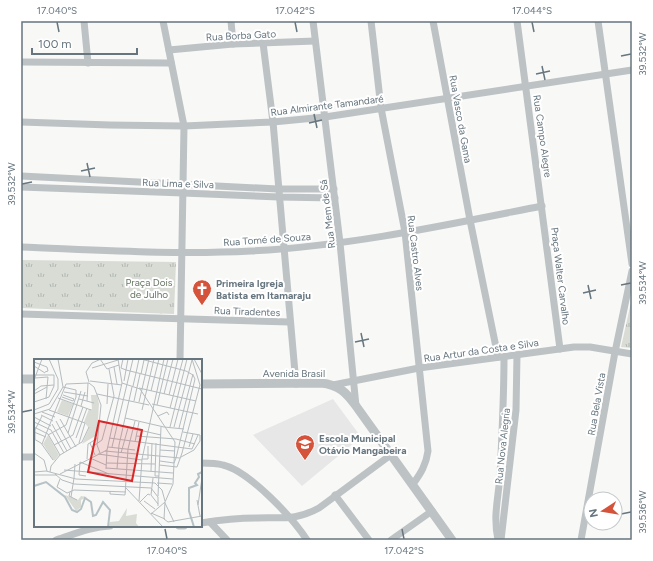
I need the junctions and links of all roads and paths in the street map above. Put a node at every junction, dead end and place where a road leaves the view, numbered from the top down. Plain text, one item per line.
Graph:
1 (84, 21) edge
2 (163, 21) edge
3 (231, 21) edge
4 (313, 21) edge
5 (371, 21) edge
6 (433, 21) edge
7 (517, 21) edge
8 (598, 21) edge
9 (315, 41) junction
10 (263, 43) junction
11 (233, 44) junction
12 (169, 50) junction
13 (21, 62) edge
14 (88, 64) junction
15 (171, 64) junction
16 (632, 70) edge
17 (605, 73) junction
18 (526, 85) junction
19 (447, 98) junction
20 (381, 108) junction
21 (325, 117) junction
22 (21, 122) edge
23 (273, 122) junction
24 (184, 126) junction
25 (21, 176) edge
26 (184, 184) junction
27 (21, 187) edge
28 (278, 189) junction
29 (334, 189) junction
30 (184, 192) junction
31 (279, 197) junction
32 (335, 198) junction
33 (542, 206) junction
34 (470, 220) junction
35 (405, 232) junction
36 (340, 243) junction
37 (21, 247) edge
38 (283, 249) junction
39 (181, 253) junction
40 (632, 264) edge
41 (632, 271) edge
42 (21, 314) edge
43 (180, 318) junction
44 (290, 322) junction
45 (560, 349) junction
46 (615, 352) junction
47 (632, 354) edge
48 (517, 355) junction
49 (501, 357) junction
50 (180, 359) edge
51 (419, 368) junction
52 (21, 379) edge
53 (34, 379) edge
54 (354, 381) junction
55 (202, 384) edge
56 (296, 384) junction
57 (333, 384) junction
58 (356, 406) junction
59 (392, 454) junction
60 (21, 457) edge
61 (34, 457) edge
62 (202, 463) edge
63 (414, 484) junction
64 (336, 495) junction
65 (432, 511) junction
66 (289, 518) junction
67 (210, 522) junction
68 (202, 523) edge
69 (103, 527) edge
70 (56, 540) edge
71 (227, 540) edge
72 (307, 540) edge
73 (369, 540) edge
74 (391, 540) edge
75 (452, 540) edge
76 (498, 540) edge
77 (501, 540) edge
78 (581, 540) edge

1 - 14 street
2 - 12 street
3 - 11 street
4 - 9 street, Rua Mem de Sá
5 - 20 street, Rua Castro Alves
6 - 19 street, Rua Vasco da Gama
7 - 18 street, Rua Campo Alegre
8 - 17 street
9 - 10 street, Rua Borba Gato
9 - 21 street, Rua Mem de Sá
10 - 11 street, Rua Borba Gato
10 - 23 street
11 - 12 street, Rua Borba Gato
12 - 15 street
13 - 14 street
14 - 15 street
15 - 24 street
16 - 17 street, Rua Almirante Tamandaré
17 - 18 street, Rua Almirante Tamandaré
17 - 40 street
18 - 19 street, Rua Almirante Tamandaré
18 - 33 street, Rua Campo Alegre
19 - 20 street, Rua Almirante Tamandaré
19 - 34 street, Rua Vasco da Gama
20 - 21 street, Rua Almirante Tamandaré
20 - 35 street, Rua Castro Alves
21 - 23 street, Rua Almirante Tamandaré
21 - 29 street, Rua Mem de Sá
22 - 24 street, Rua Almirante Tamandaré
23 - 24 street, Rua Almirante Tamandaré
23 - 28 street
24 - 26 street
25 - 26 street, Rua Lima e Silva
26 - 28 street, Rua Lima e Silva
26 - 30 street
27 - 30 street, Rua Lima e Silva
28 - 29 street, Rua Lima e Silva
28 - 31 street
29 - 32 street, Rua Mem de Sá
30 - 31 street, Rua Lima e Silva
30 - 39 street
31 - 32 street, Rua Lima e Silva
31 - 38 street
32 - 36 street, Rua Mem de Sá
33 - 34 street, Rua Tomé de Souza
33 - 45 street, Praça Walter Carvalho
34 - 35 street, Rua Tomé de Souza
34 - 49 street
35 - 36 street, Rua Tomé de Souza
35 - 51 street, Rua Castro Alves
36 - 38 street, Rua Tomé de Souza
36 - 54 street, Rua Mem de Sá
37 - 39 street
38 - 39 street, Rua Tomé de Souza
38 - 44 street
39 - 43 street
41 - 46 street, Rua Bela Vista
42 - 43 street
43 - 44 street, Rua Tiradentes
43 - 50 street
44 - 56 street
45 - 46 street, Rua Artur da Costa e Silva
45 - 48 street, Rua Artur da Costa e Silva
46 - 47 street, Rua Artur da Costa e Silva
46 - 78 street, Rua Bela Vista
48 - 49 street, Rua Artur da Costa e Silva
48 - 77 street, Rua Nova Alegria
49 - 51 street, Rua Artur da Costa e Silva
49 - 76 street, Rua Nova Alegria
51 - 54 street, Rua Artur da Costa e Silva
51 - 63 street, Rua Castro Alves
52 - 53 street
54 - 57 street, Rua Artur da Costa e Silva
54 - 58 street, Rua Mem de Sá
55 - 56 street, Avenida Brasil
56 - 57 street, Avenida Brasil
57 - 58 street, Avenida Brasil
58 - 59 street, Avenida Brasil
59 - 63 street, Avenida Brasil
59 - 64 street
60 - 61 street
62 - 66 street
63 - 65 street, Avenida Brasil
64 - 66 street
64 - 73 street
65 - 74 street
65 - 75 street, Avenida Brasil
66 - 67 street
66 - 72 street
67 - 68 street
67 - 71 street
69 - 70 street

